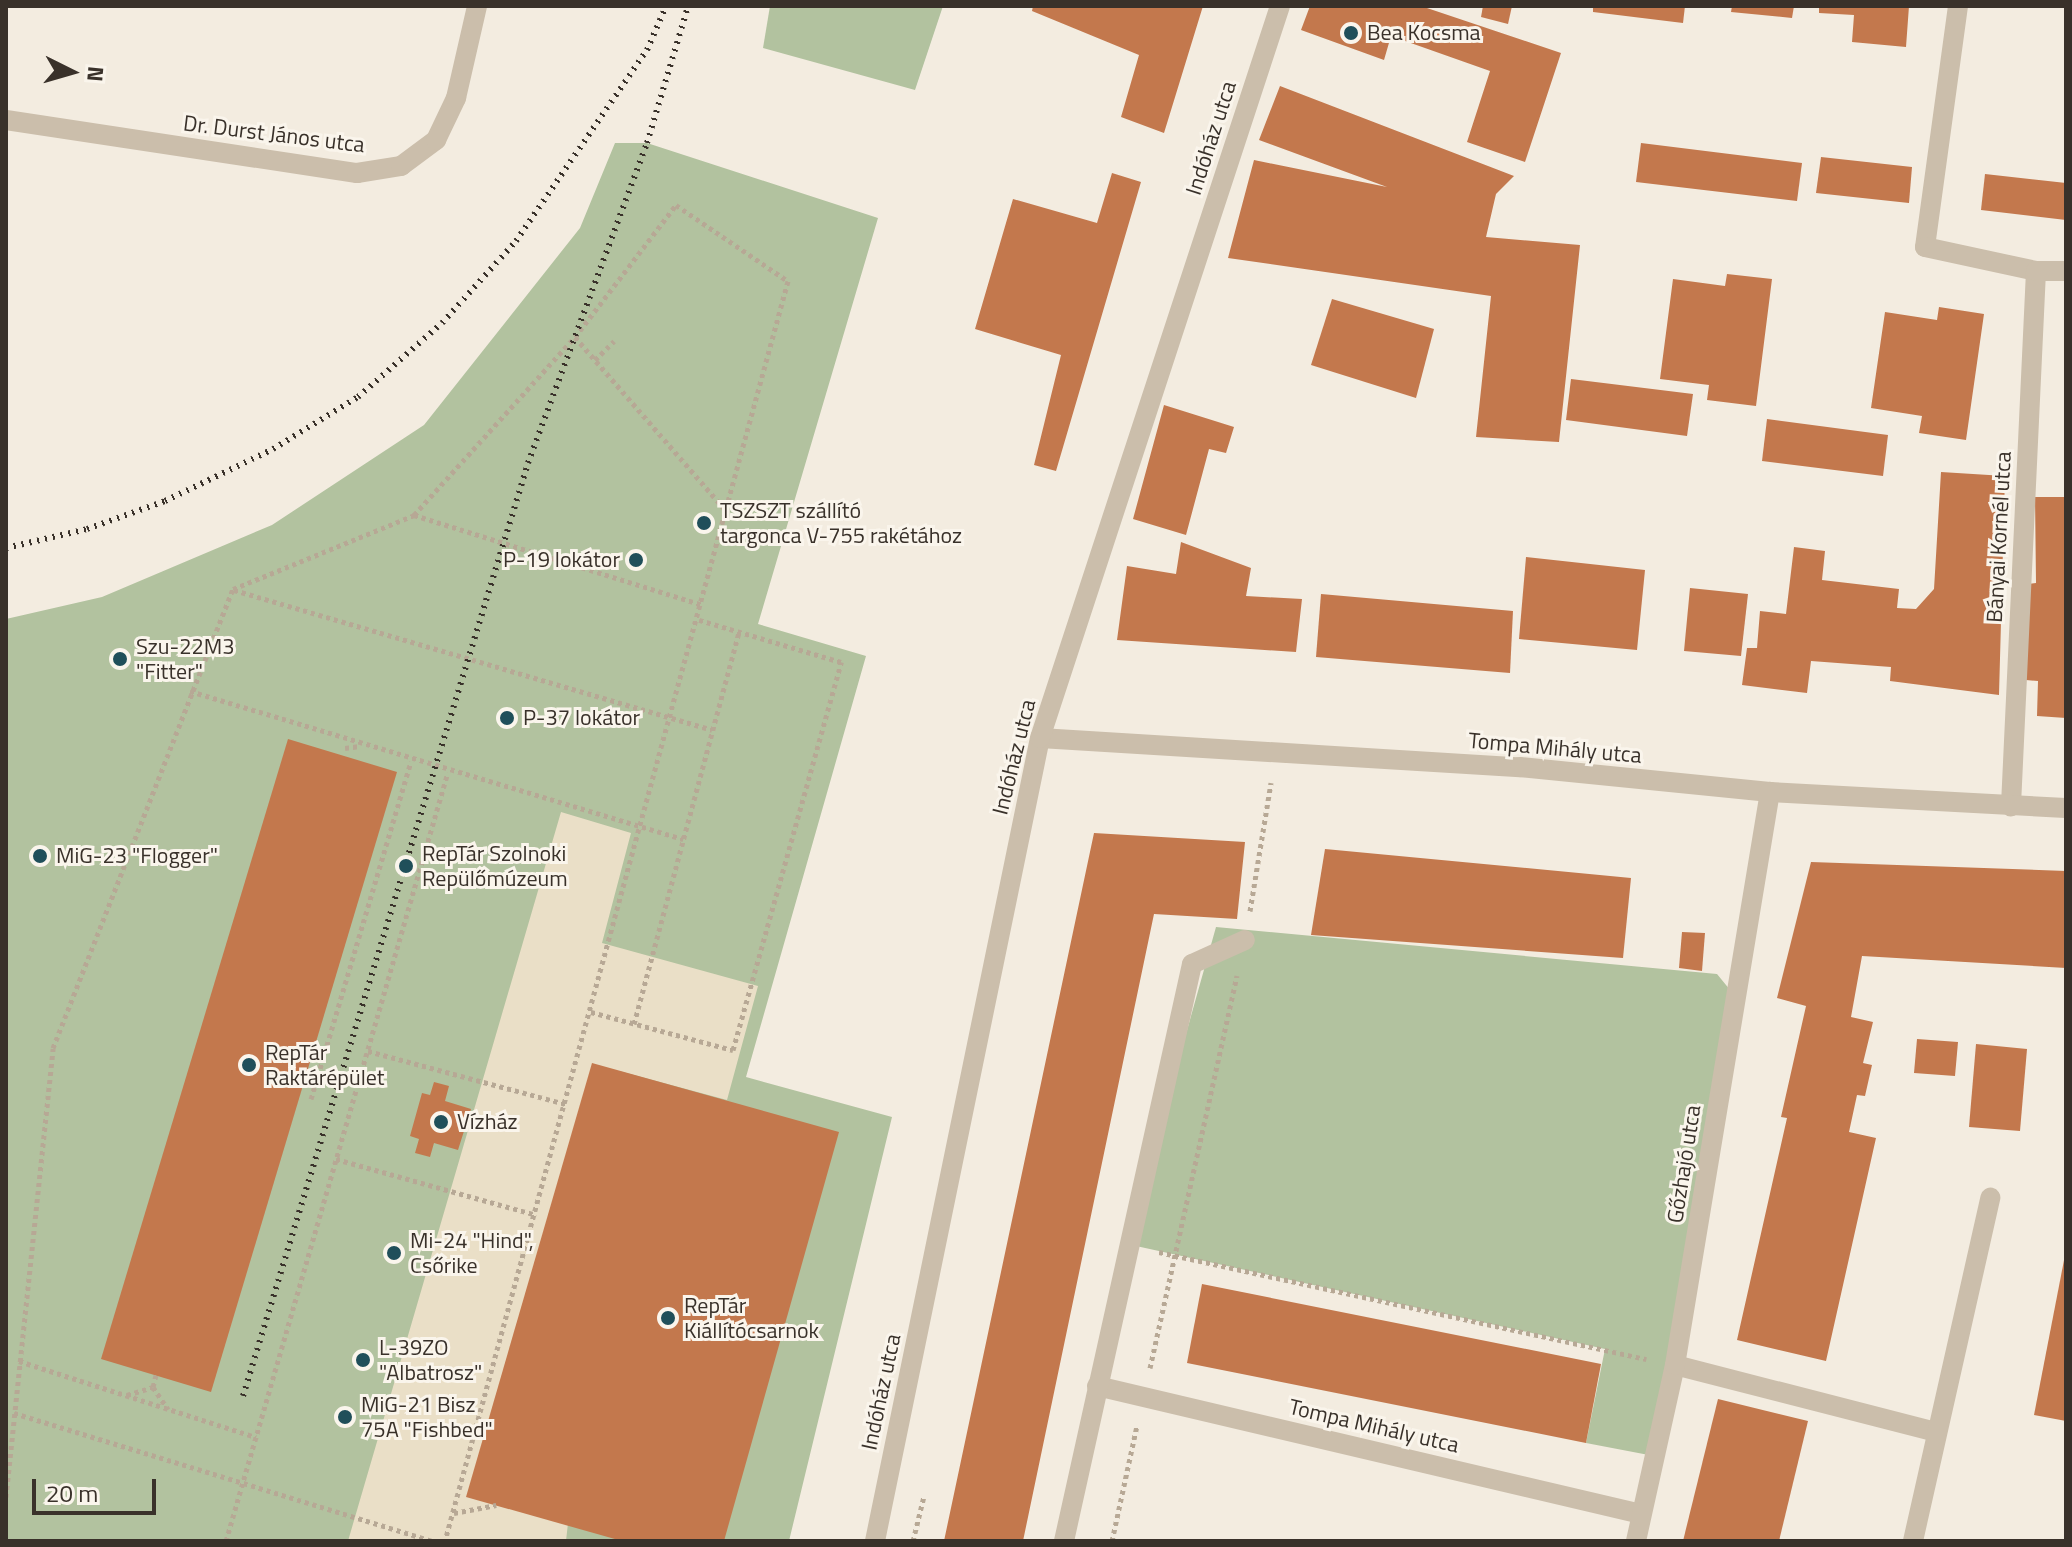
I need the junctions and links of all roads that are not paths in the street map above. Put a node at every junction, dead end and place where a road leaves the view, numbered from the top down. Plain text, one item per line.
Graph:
1 (477, 6) edge
2 (1280, 6) edge
3 (1958, 6) edge
4 (6, 120) edge
5 (2036, 271) junction
6 (2066, 271) edge
7 (1040, 738) junction
8 (1770, 792) junction
9 (2011, 806) junction
10 (2066, 808) edge
11 (1245, 940) road end
12 (1990, 1198) dead end
13 (1675, 1365) junction
14 (1097, 1386) junction
15 (1936, 1432) junction
16 (1641, 1514) junction
17 (875, 1541) edge
18 (1064, 1541) edge
19 (1636, 1541) edge
20 (1913, 1541) edge

1 - 4 street, Dr. Durst János utca
2 - 7 street, Indóház utca
3 - 5 street
5 - 6 street
5 - 9 street, Bányai Kornél utca
7 - 8 street, Tompa Mihály utca
7 - 17 street, Indóház utca
8 - 9 street, Tompa Mihály utca
8 - 13 street, Gőzhajó utca
9 - 10 street, Tompa Mihály utca
11 - 14 street
12 - 15 street
13 - 15 street
13 - 16 street, Gőzhajó utca
14 - 16 street, Tompa Mihály utca
14 - 18 street
15 - 20 street
16 - 19 street, Gőzhajó utca

